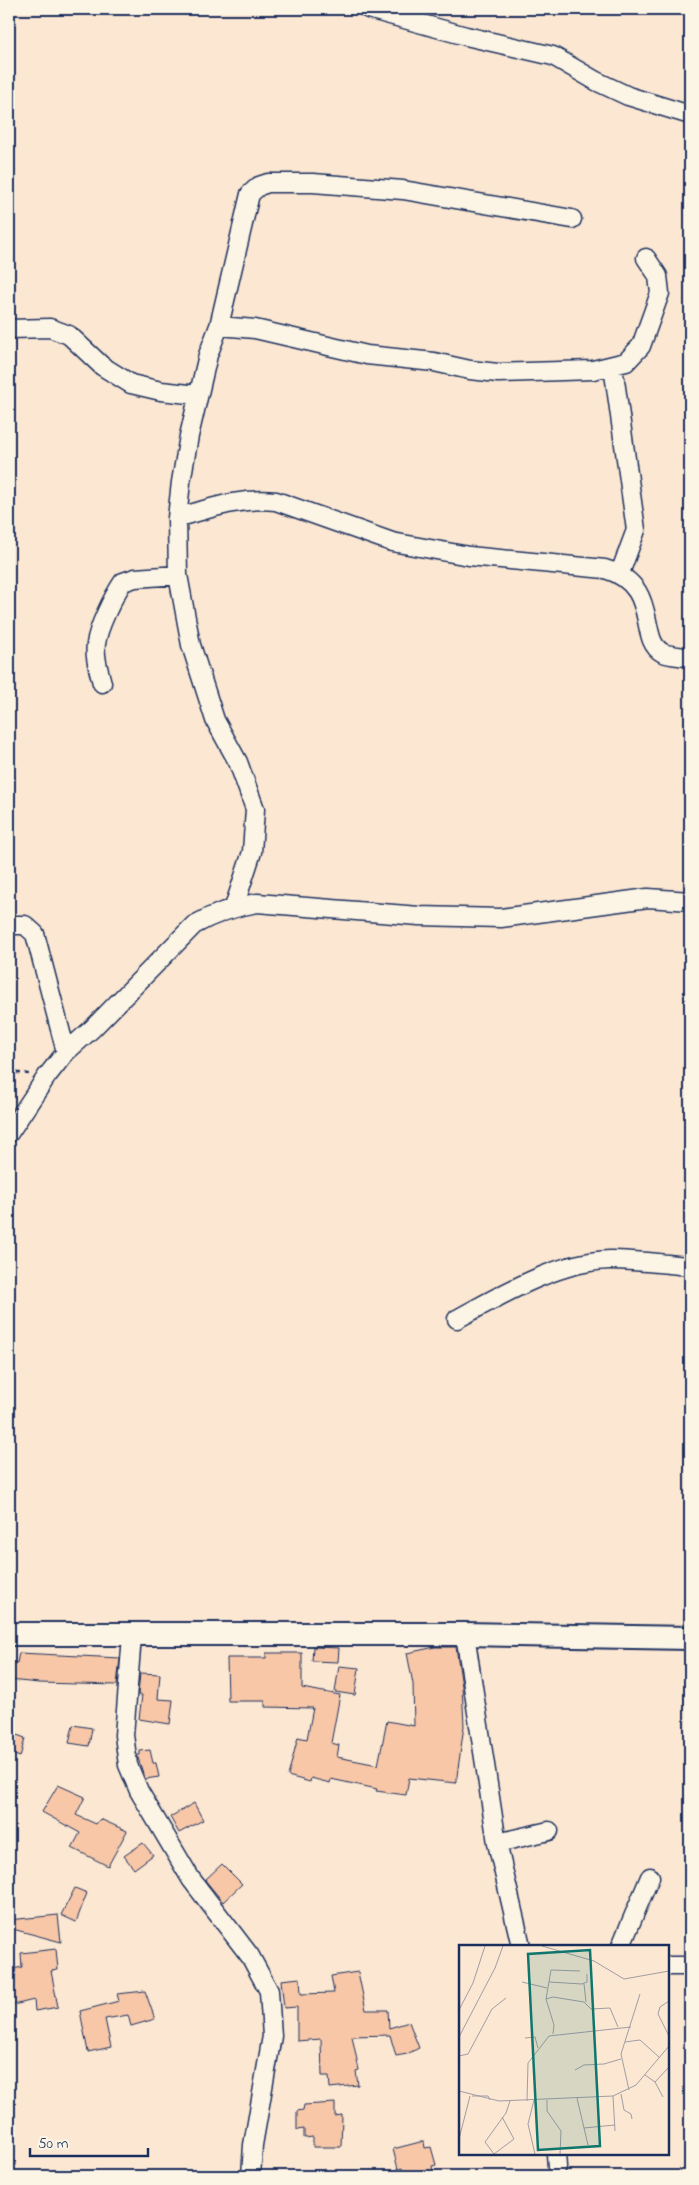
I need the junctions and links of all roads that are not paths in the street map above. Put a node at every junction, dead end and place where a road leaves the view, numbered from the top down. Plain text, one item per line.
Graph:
1 (368, 9) edge
2 (690, 115) edge
3 (572, 219) dead end
4 (646, 258) dead end
5 (219, 326) junction
6 (9, 329) edge
7 (612, 366) junction
8 (198, 395) junction
9 (178, 518) junction
10 (620, 573) junction
11 (178, 575) junction
12 (690, 658) edge
13 (102, 683) dead end
14 (690, 901) edge
15 (234, 907) junction
16 (9, 925) edge
17 (66, 1052) junction
18 (9, 1133) edge
19 (690, 1266) edge
20 (457, 1319) dead end
21 (9, 1634) edge
22 (465, 1634) junction
23 (132, 1636) junction
24 (690, 1638) edge
25 (549, 1830) dead end
26 (497, 1843) junction
27 (650, 1877) dead end
28 (521, 1945) edge
29 (621, 1945) edge
30 (669, 1966) edge
31 (690, 1966) edge
32 (251, 2176) edge

1 - 2 street
3 - 5 street
4 - 7 street
5 - 7 street
5 - 8 street
6 - 8 street
7 - 10 street
8 - 9 street
9 - 10 street
9 - 11 street
10 - 12 street
11 - 13 street
11 - 15 street
14 - 15 street
15 - 17 street
16 - 17 street
17 - 18 street
19 - 20 street
21 - 23 street
22 - 23 street
22 - 24 street
22 - 26 street
23 - 32 street
25 - 26 street
26 - 28 street
27 - 29 street
30 - 31 street

